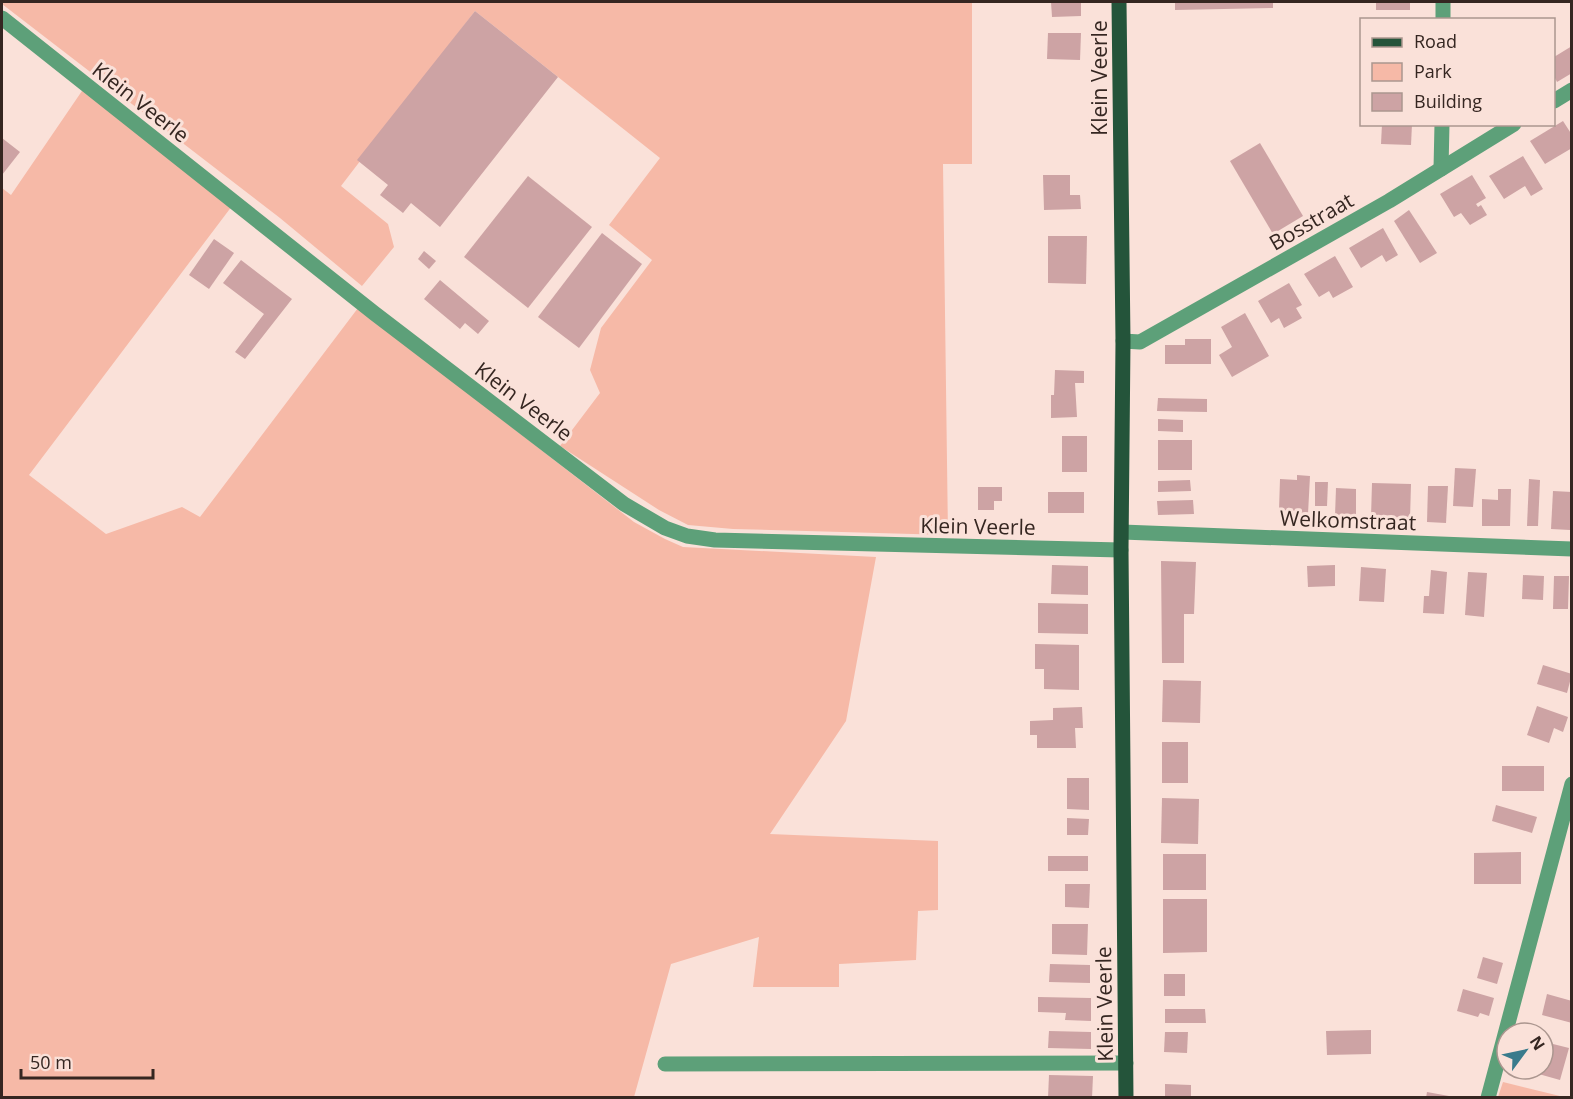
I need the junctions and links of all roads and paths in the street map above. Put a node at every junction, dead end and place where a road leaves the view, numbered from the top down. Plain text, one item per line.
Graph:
1 (1119, 2) edge
2 (1443, 2) edge
3 (2, 18) edge
4 (1443, 18) edge
5 (1572, 90) edge
6 (1555, 100) edge
7 (1442, 126) edge
8 (1512, 126) edge
9 (1441, 169) junction
10 (1123, 341) junction
11 (1122, 532) junction
12 (1572, 549) edge
13 (1121, 550) junction
14 (1572, 784) edge
15 (1126, 1063) junction
16 (665, 1064) dead end
17 (1126, 1098) edge
18 (1488, 1098) edge

1 - 10 main road, Klein Veerle
2 - 4 street
3 - 13 street, Klein Veerle
5 - 6 street
7 - 9 street
8 - 9 street, Bosstraat
9 - 10 street, Bosstraat
10 - 11 main road, Klein Veerle
11 - 12 street, Welkomstraat
11 - 13 main road, Klein Veerle
13 - 15 main road, Klein Veerle
14 - 18 street
15 - 16 street
15 - 17 main road, Klein Veerle

